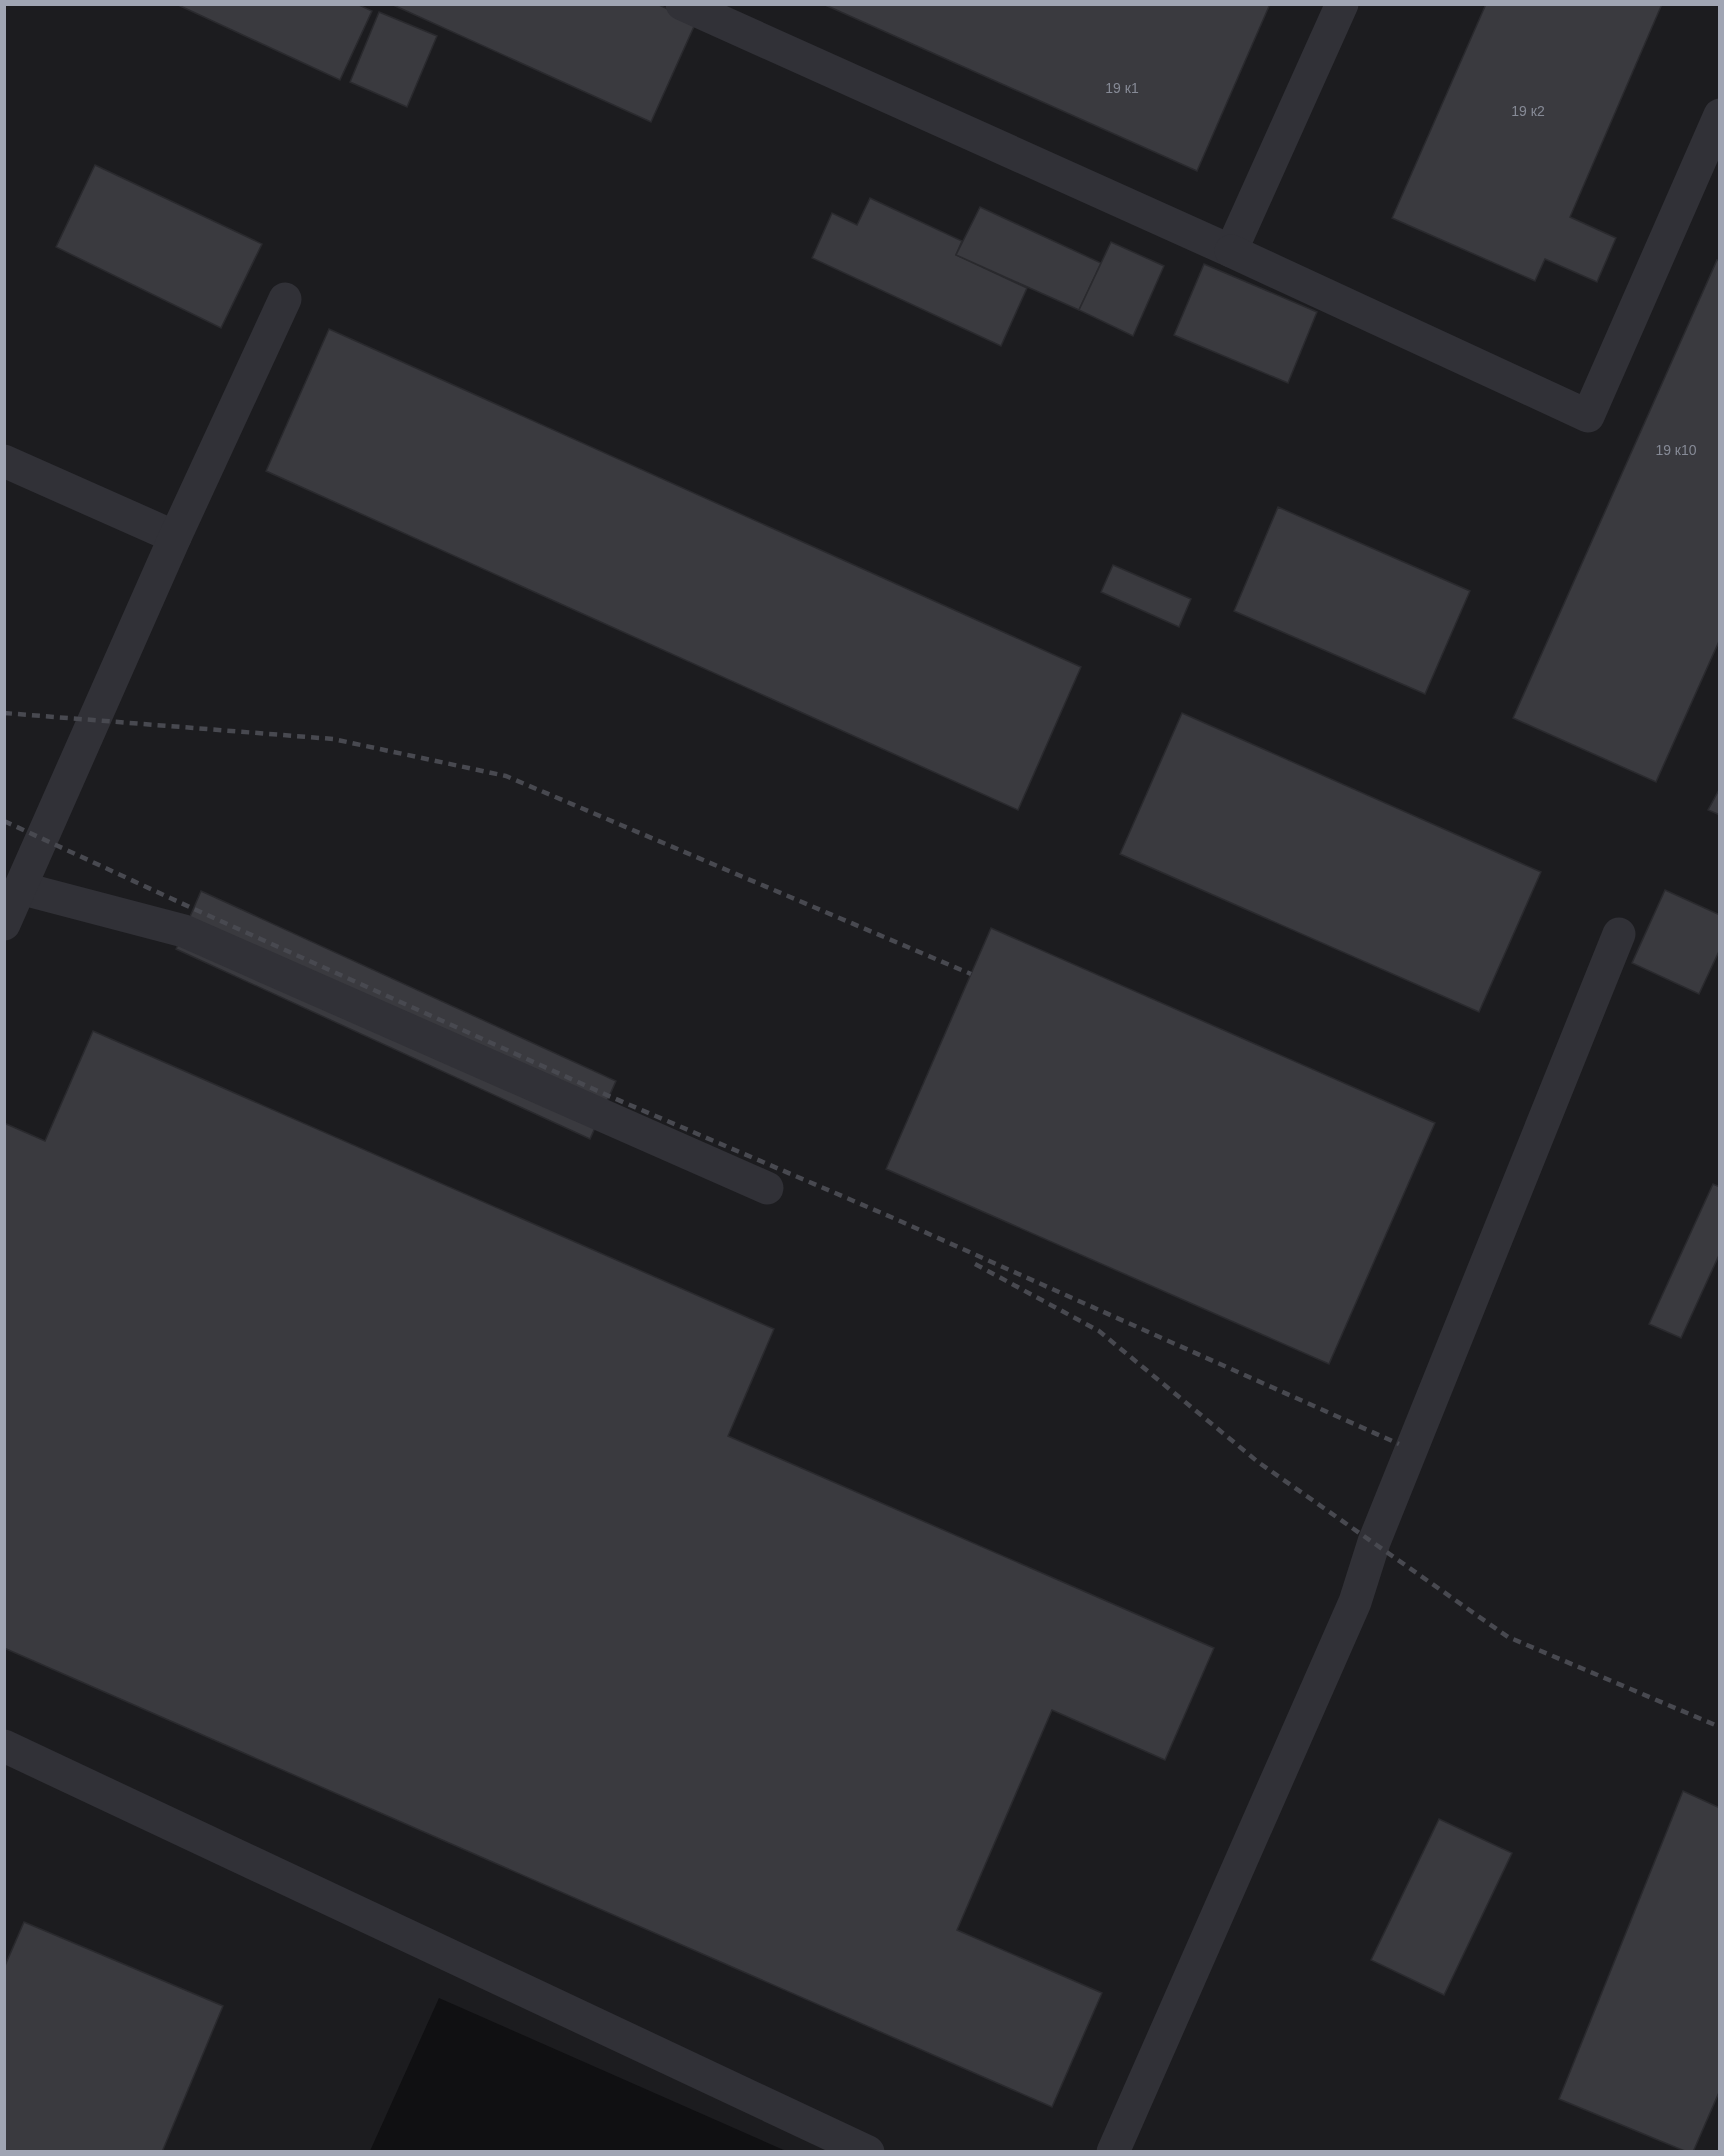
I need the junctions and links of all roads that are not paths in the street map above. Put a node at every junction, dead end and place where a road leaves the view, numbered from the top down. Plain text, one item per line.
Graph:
1 (682, 4) edge
2 (1342, 4) edge
3 (1719, 115) edge
4 (1231, 251) junction
5 (285, 299) dead end
6 (4, 461) edge
7 (176, 537) junction
8 (20, 888) junction
9 (4, 924) edge
10 (1619, 934) dead end
11 (767, 1188) dead end
12 (4, 1746) edge
13 (868, 2151) edge
14 (1113, 2151) edge

1 - 4 lane
2 - 4 lane
3 - 4 lane
5 - 7 lane
6 - 7 lane
7 - 8 lane
8 - 9 lane
8 - 11 lane
10 - 14 lane
12 - 13 lane

